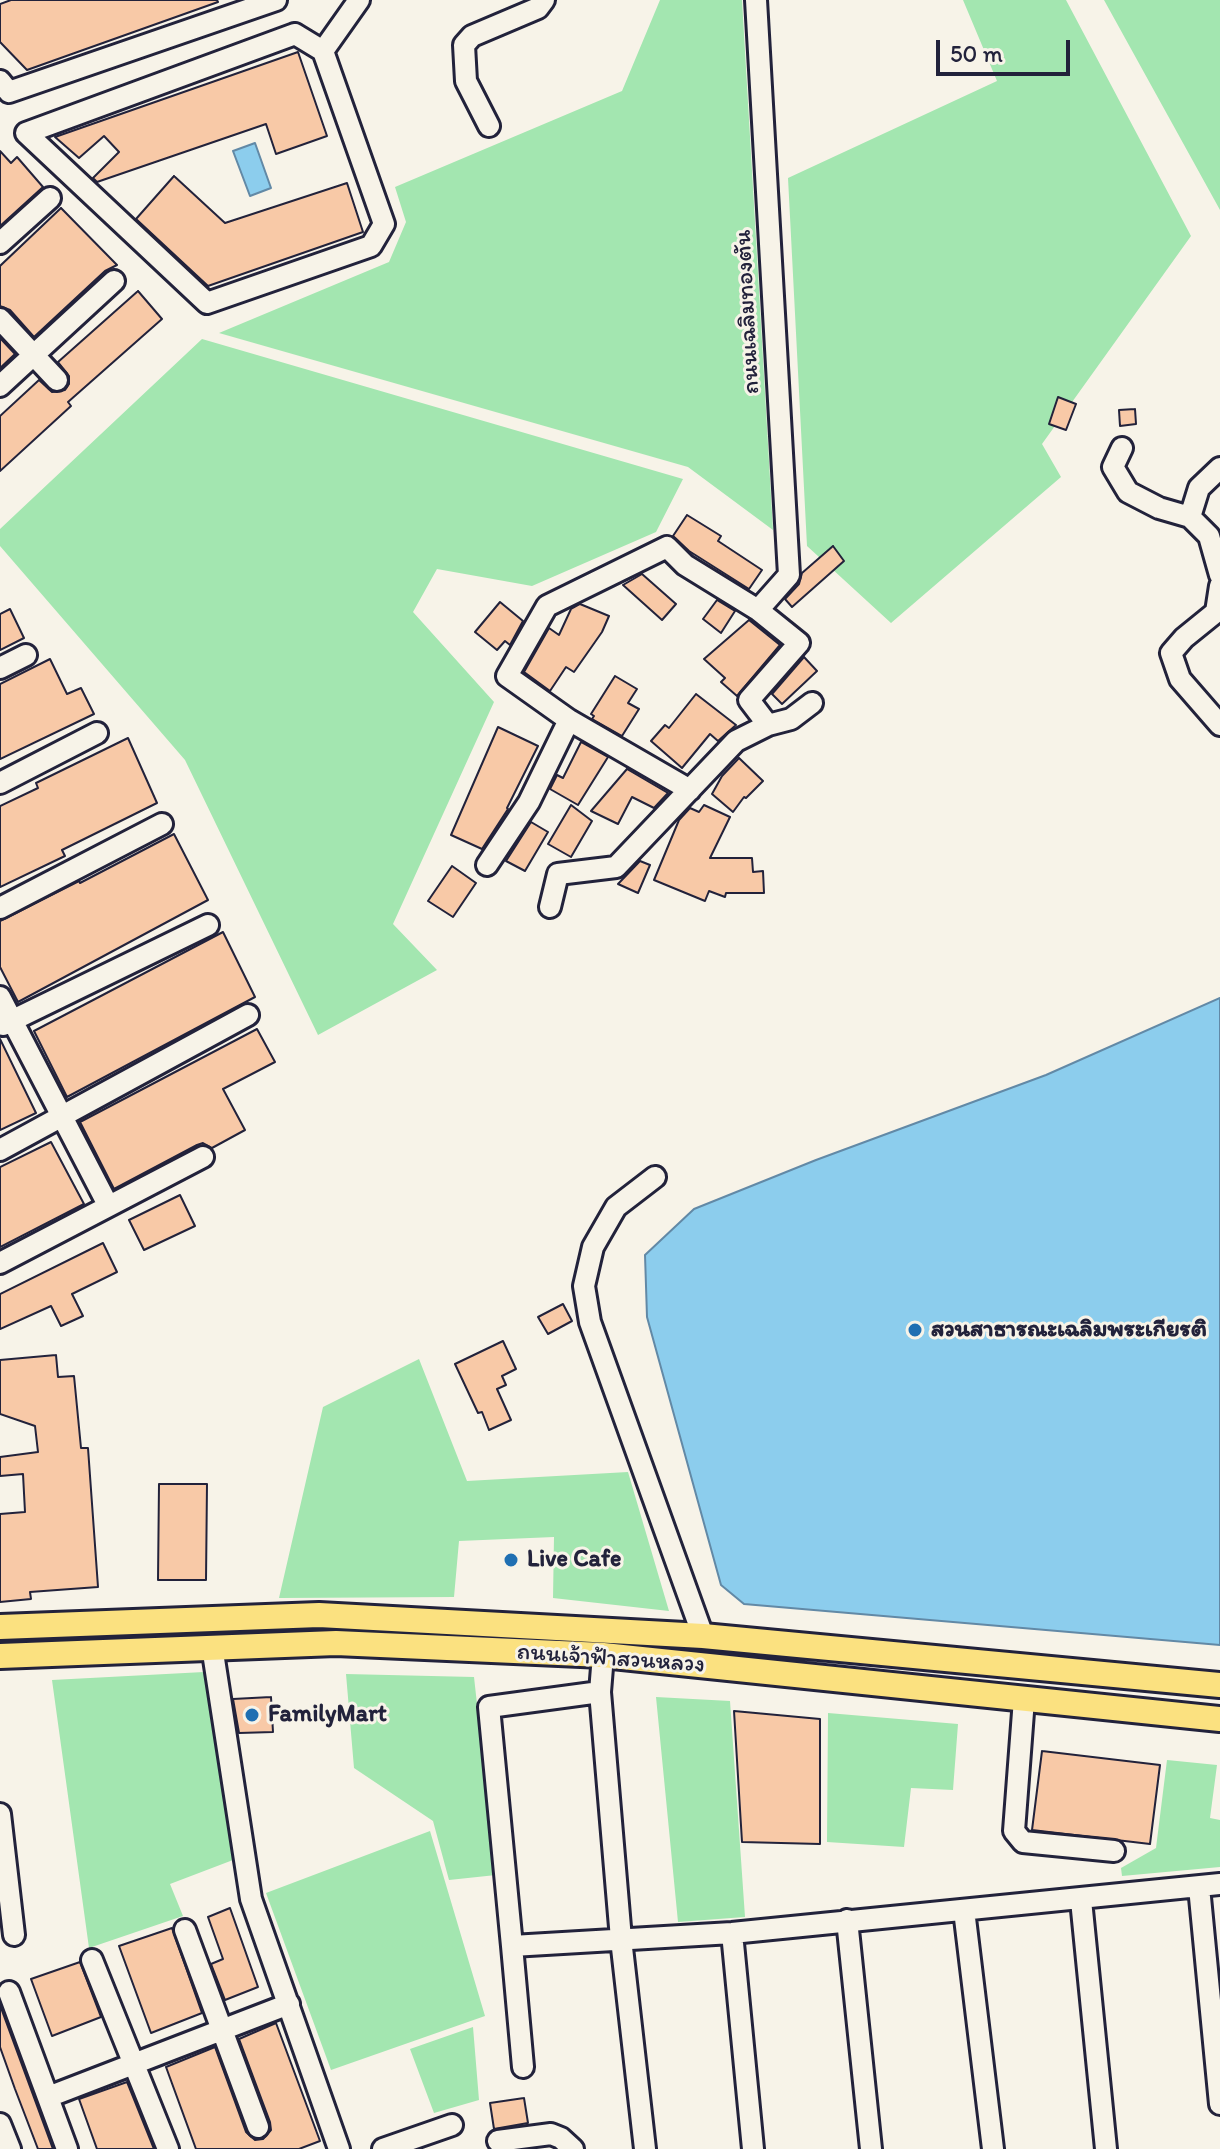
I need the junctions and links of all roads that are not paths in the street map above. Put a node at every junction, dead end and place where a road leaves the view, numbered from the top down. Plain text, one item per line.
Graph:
1 (276, 0) edge
2 (359, 0) edge
3 (544, 0) edge
4 (756, 0) edge
5 (323, 51) junction
6 (0, 81) edge
7 (489, 126) dead end
8 (50, 198) dead end
9 (0, 243) edge
10 (114, 281) dead end
11 (0, 319) edge
12 (35, 354) junction
13 (57, 380) dead end
14 (0, 386) edge
15 (1122, 448) dead end
16 (1220, 468) edge
17 (1190, 517) junction
18 (1220, 575) edge
19 (1220, 586) edge
20 (758, 610) junction
21 (26, 655) dead end
22 (0, 668) edge
23 (812, 703) dead end
24 (569, 720) junction
25 (768, 725) junction
26 (1220, 725) edge
27 (97, 733) dead end
28 (0, 783) edge
29 (690, 790) junction
30 (162, 824) dead end
31 (487, 865) dead end
32 (550, 907) dead end
33 (0, 908) edge
34 (208, 925) dead end
35 (0, 997) edge
36 (248, 1015) dead end
37 (6, 1024) edge
38 (62, 1117) junction
39 (0, 1150) edge
40 (203, 1157) dead end
41 (655, 1177) dead end
42 (108, 1205) junction
43 (0, 1263) edge
44 (0, 1627) edge
45 (703, 1636) junction
46 (212, 1646) junction
47 (603, 1655) junction
48 (0, 1656) edge
49 (1220, 1685) edge
50 (600, 1692) junction
51 (1024, 1699) junction
52 (1220, 1719) edge
53 (0, 1814) edge
54 (1114, 1851) dead end
55 (1210, 1886) edge
56 (1081, 1900) junction
57 (964, 1910) junction
58 (847, 1920) junction
59 (185, 1930) dead end
60 (732, 1933) junction
61 (14, 1935) dead end
62 (621, 1939) junction
63 (512, 1946) junction
64 (92, 1960) dead end
65 (9, 1992) dead end
66 (289, 2004) junction
67 (222, 2030) junction
68 (134, 2064) junction
69 (523, 2067) dead end
70 (48, 2097) junction
71 (1220, 2104) edge
72 (0, 2124) edge
73 (452, 2125) dead end
74 (258, 2127) dead end
75 (498, 2141) dead end
76 (10, 2149) edge
77 (67, 2149) edge
78 (168, 2149) edge
79 (339, 2149) edge
80 (383, 2149) edge
81 (573, 2149) edge
82 (645, 2149) edge
83 (753, 2149) edge
84 (871, 2149) edge
85 (993, 2149) edge
86 (1106, 2149) edge

1 - 6 street
2 - 5 street
3 - 7 street
4 - 20 street, ถนนเฉลิมทองตัน
5 - 5 street
8 - 9 street
10 - 12 street
11 - 12 street
12 - 13 street
12 - 14 street
15 - 17 street
16 - 17 street
17 - 18 street
19 - 26 street
20 - 24 street
20 - 25 street
21 - 22 street
23 - 25 street
24 - 29 street
24 - 31 street
25 - 29 street
27 - 28 street
29 - 32 street
30 - 33 street
34 - 37 street
35 - 37 street
36 - 38 street
37 - 38 street
38 - 39 street
38 - 42 street
40 - 42 street
41 - 45 street
42 - 43 street
44 - 45 main road, ถนนเจ้าฟ้าสวนหลวง
45 - 49 main road, ถนนเจ้าฟ้าสวนหลวง
46 - 47 main road, ถนนเจ้าฟ้าสวนหลวง
46 - 48 main road, ถนนเจ้าฟ้าสวนหลวง
46 - 66 street
47 - 50 street
47 - 51 main road, ถนนเจ้าฟ้าสวนหลวง
50 - 62 street
50 - 63 street
51 - 52 main road, ถนนเจ้าฟ้าสวนหลวง
51 - 54 street
53 - 61 street
55 - 56 street
55 - 71 street
56 - 57 street
56 - 86 street
57 - 58 street
57 - 85 street
58 - 60 street
58 - 84 street
59 - 67 street
60 - 62 street
60 - 83 street
62 - 63 street
62 - 82 street
63 - 69 street
64 - 68 street
65 - 70 street
66 - 67 street
66 - 79 street
67 - 68 street
67 - 74 street
68 - 70 street
68 - 78 street
70 - 77 street
72 - 76 street
73 - 80 street
75 - 81 street

